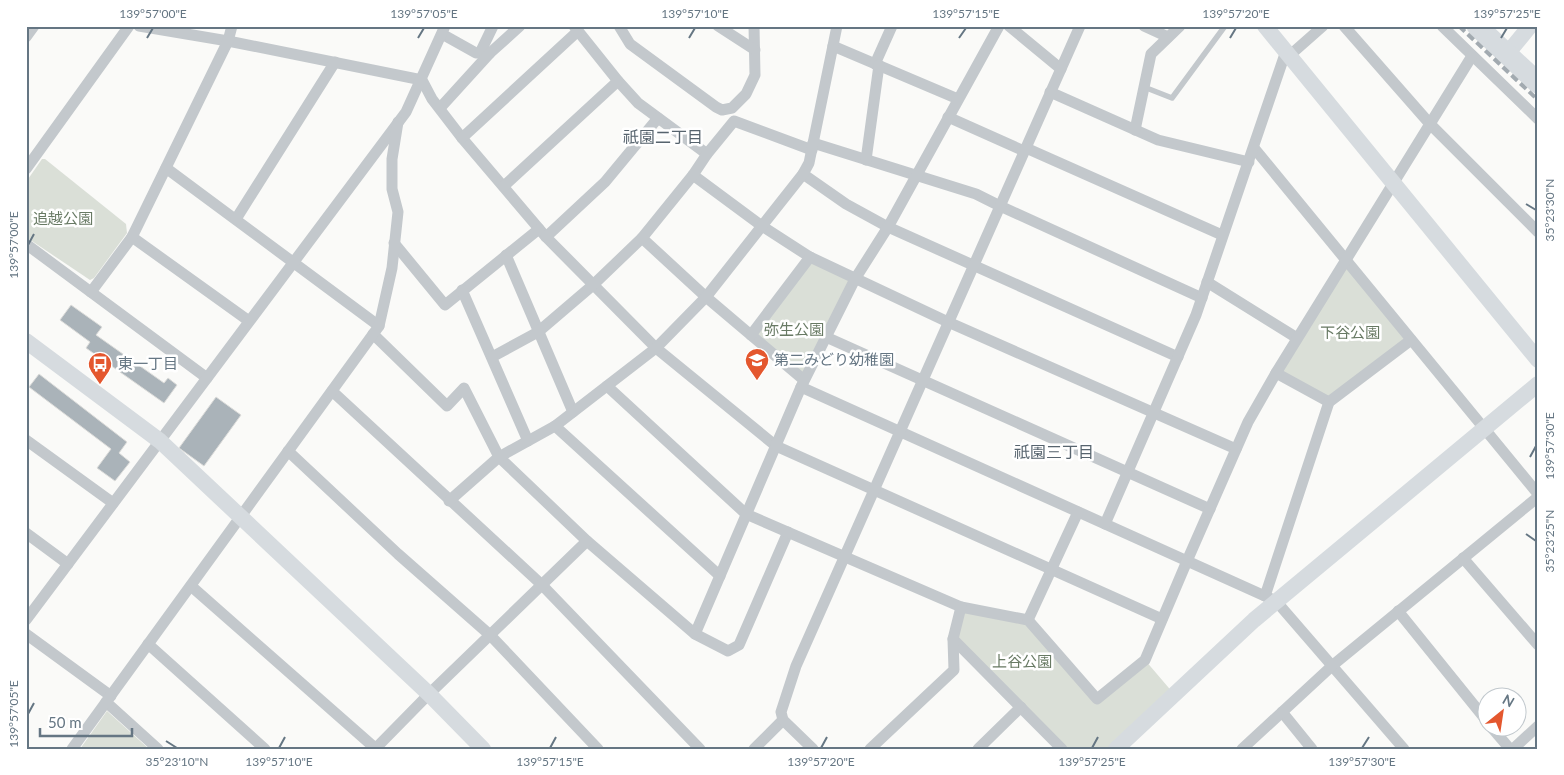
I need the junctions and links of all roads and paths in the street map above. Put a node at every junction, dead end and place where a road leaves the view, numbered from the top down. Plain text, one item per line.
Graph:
1 (34, 26) edge
2 (129, 26) edge
3 (139, 26) edge
4 (232, 26) edge
5 (493, 26) edge
6 (520, 26) edge
7 (619, 26) edge
8 (718, 26) edge
9 (754, 26) edge
10 (837, 26) edge
11 (892, 26) edge
12 (999, 26) edge
13 (1009, 26) edge
14 (1080, 26) edge
15 (1144, 26) edge
16 (1180, 26) edge
17 (1225, 26) edge
18 (1265, 26) edge
19 (1323, 26) edge
20 (1344, 26) edge
21 (1442, 26) edge
22 (1477, 26) edge
23 (1530, 26) edge
24 (576, 29) edge
25 (443, 30) edge
26 (26, 37) edge
27 (1168, 37) junction
28 (228, 41) junction
29 (833, 46) junction
30 (755, 50) junction
31 (485, 53) junction
32 (1287, 54) junction
33 (1507, 54) junction
34 (1472, 56) junction
35 (334, 62) junction
36 (877, 64) junction
37 (1061, 69) junction
38 (422, 80) junction
39 (618, 81) junction
40 (1538, 83) edge
41 (1144, 87) junction
42 (1050, 92) junction
43 (958, 99) junction
44 (440, 108) junction
45 (948, 117) junction
46 (658, 118) junction
47 (1538, 119) edge
48 (398, 122) junction
49 (1430, 124) junction
50 (1135, 130) junction
51 (462, 138) junction
52 (813, 146) junction
53 (1254, 148) junction
54 (1025, 150) junction
55 (707, 154) junction
56 (866, 160) junction
57 (1248, 162) junction
58 (166, 168) junction
59 (26, 169) edge
60 (803, 174) junction
61 (917, 174) junction
62 (692, 175) junction
63 (1393, 183) junction
64 (504, 186) junction
65 (1000, 206) junction
66 (236, 220) junction
67 (762, 226) junction
68 (888, 227) junction
69 (1538, 232) edge
70 (542, 233) junction
71 (1222, 235) junction
72 (132, 237) junction
73 (642, 238) junction
74 (26, 244) edge
75 (394, 244) junction
76 (506, 255) junction
77 (810, 257) junction
78 (1346, 260) junction
79 (294, 262) junction
80 (974, 265) junction
81 (855, 279) junction
82 (1207, 282) junction
83 (593, 285) junction
84 (462, 290) junction
85 (91, 292) junction
86 (706, 297) junction
87 (1202, 298) junction
88 (249, 321) junction
89 (948, 322) junction
90 (376, 330) junction
91 (538, 332) junction
92 (751, 335) junction
93 (826, 337) junction
94 (1297, 338) junction
95 (1411, 340) junction
96 (26, 341) edge
97 (656, 348) junction
98 (492, 357) junction
99 (1178, 357) junction
100 (1538, 360) edge
101 (1276, 373) junction
102 (207, 378) junction
103 (923, 380) junction
104 (803, 383) junction
105 (1538, 384) edge
106 (607, 386) junction
107 (332, 391) junction
108 (1329, 402) junction
109 (573, 412) junction
110 (1154, 412) junction
111 (555, 426) junction
112 (1484, 429) junction
113 (900, 432) junction
114 (26, 440) edge
115 (160, 440) junction
116 (528, 441) junction
117 (776, 446) junction
118 (1236, 449) junction
119 (288, 451) junction
120 (499, 457) junction
121 (1127, 472) junction
122 (874, 490) junction
123 (1538, 496) edge
124 (449, 501) junction
125 (114, 503) junction
126 (1210, 509) junction
127 (1078, 512) junction
128 (746, 514) junction
129 (241, 516) junction
130 (1105, 524) junction
131 (788, 532) junction
132 (26, 534) edge
133 (586, 541) junction
134 (844, 557) junction
135 (1463, 558) junction
136 (1187, 561) junction
137 (68, 564) junction
138 (1052, 570) junction
139 (720, 576) junction
140 (542, 585) junction
141 (191, 586) junction
142 (1270, 599) junction
143 (961, 607) junction
144 (1398, 612) junction
145 (1162, 619) junction
146 (26, 620) edge
147 (1028, 620) junction
148 (26, 634) edge
149 (695, 634) junction
150 (490, 635) junction
151 (954, 639) junction
152 (148, 644) junction
153 (1538, 645) edge
154 (970, 656) junction
155 (1332, 665) junction
156 (954, 670) junction
157 (429, 694) junction
158 (108, 699) junction
159 (1021, 707) junction
160 (1476, 708) edge
161 (1282, 712) junction
162 (783, 720) junction
163 (1538, 726) edge
164 (1501, 738) edge
165 (1123, 747) edge
166 (72, 749) edge
167 (158, 749) edge
168 (265, 749) edge
169 (375, 749) edge
170 (483, 749) edge
171 (598, 749) edge
172 (700, 749) edge
173 (754, 749) edge
174 (812, 749) edge
175 (870, 749) edge
176 (978, 749) edge
177 (1062, 749) edge
178 (1242, 749) edge
179 (1312, 749) edge
180 (1404, 749) edge
181 (1511, 749) edge

1 - 26 street
2 - 59 street
3 - 28 street
4 - 28 street
5 - 31 street
6 - 31 street
7 - 30 street
8 - 30 street
9 - 30 street
10 - 29 street
11 - 36 street
12 - 43 street
13 - 37 street
14 - 37 street
15 - 27 street
16 - 27 street
17 - 41 lane
18 - 32 street
19 - 32 street
20 - 49 street
21 - 34 street
22 - 33 highway
23 - 33 street
24 - 39 street
24 - 51 street
25 - 31 street
25 - 38 street
27 - 41 street
28 - 35 street
28 - 58 street
29 - 36 street
29 - 52 street
31 - 44 street
32 - 53 street
32 - 63 street
33 - 40 highway
34 - 47 street
34 - 49 street
35 - 38 street
35 - 66 street
36 - 43 street
36 - 56 street
37 - 42 street
38 - 44 street
38 - 48 street
39 - 46 street
39 - 64 street
41 - 50 street
42 - 50 street
42 - 54 street
43 - 45 street
44 - 51 street
45 - 54 street
45 - 61 street
46 - 55 street
46 - 70 street
48 - 75 street
48 - 79 street
49 - 63 street
49 - 69 street
50 - 57 street
51 - 64 street
52 - 55 street
52 - 56 street
52 - 60 street
53 - 57 street
53 - 78 street
54 - 65 street
54 - 71 street
55 - 62 street
56 - 61 street
57 - 71 street
58 - 66 street
58 - 72 street
60 - 67 street
60 - 68 street
61 - 65 street
61 - 68 street
62 - 67 street
62 - 73 street
63 - 78 street
63 - 100 street
64 - 70 street
65 - 80 street
65 - 87 street
66 - 79 street
67 - 77 street
67 - 86 street
68 - 80 street
68 - 81 street
70 - 76 street
70 - 83 street
71 - 82 street
72 - 85 street
72 - 88 street
73 - 83 street
73 - 86 street
74 - 85 street
75 - 84 street
75 - 90 street
76 - 84 street
76 - 91 street
77 - 81 street
77 - 92 street
78 - 94 street
78 - 95 street
79 - 88 street
79 - 90 street
80 - 89 street
80 - 99 street
81 - 89 street
81 - 93 street
82 - 87 street
82 - 94 street
83 - 91 street
83 - 97 street
84 - 98 street
85 - 102 street
86 - 92 street
86 - 97 street
87 - 99 street
88 - 102 street
89 - 103 street
89 - 110 street
90 - 107 street
90 - 120 street
91 - 98 street
91 - 109 street
92 - 104 street
93 - 103 street
93 - 104 street
94 - 101 street
95 - 108 street
95 - 112 street
96 - 115 street
97 - 106 street
97 - 117 street
98 - 116 street
99 - 110 street
101 - 108 street
101 - 118 street
102 - 115 street
103 - 113 street
103 - 121 street
104 - 113 street
104 - 117 street
105 - 112 street
106 - 109 street
106 - 128 street
107 - 119 street
107 - 124 street
108 - 142 street
109 - 111 street
110 - 118 street
110 - 121 street
111 - 116 street
111 - 139 street
112 - 123 street
112 - 142 street
113 - 122 street
113 - 127 street
114 - 125 street
115 - 125 street
115 - 129 street
116 - 120 street
117 - 122 street
117 - 128 street
118 - 126 street
119 - 129 street
119 - 150 street
120 - 124 street
120 - 133 street
121 - 126 street
121 - 130 street
122 - 134 street
122 - 138 street
123 - 135 street
124 - 140 street
125 - 137 street
126 - 136 street
127 - 130 street
127 - 138 street
128 - 131 street
128 - 139 street
129 - 141 street
129 - 157 street
130 - 136 street
131 - 134 street
131 - 149 street
132 - 137 street
133 - 140 street
133 - 149 street
134 - 143 street
134 - 162 street
135 - 144 street
135 - 153 street
136 - 142 street
136 - 145 street
137 - 146 street
138 - 145 street
138 - 147 street
139 - 149 street
140 - 150 street
140 - 172 street
141 - 152 street
141 - 169 street
142 - 155 street
142 - 165 street
143 - 147 street
143 - 151 street
144 - 155 street
144 - 160 street
145 - 147 street
148 - 158 street
150 - 157 street
150 - 171 street
151 - 154 street
151 - 156 street
152 - 158 street
152 - 168 street
154 - 156 street
154 - 159 street
155 - 161 street
155 - 180 street
156 - 175 street
157 - 169 street
157 - 170 street
158 - 166 street
158 - 167 street
159 - 176 street
159 - 177 street
161 - 178 street
161 - 179 street
162 - 173 street
162 - 174 street
163 - 181 street
164 - 181 street

